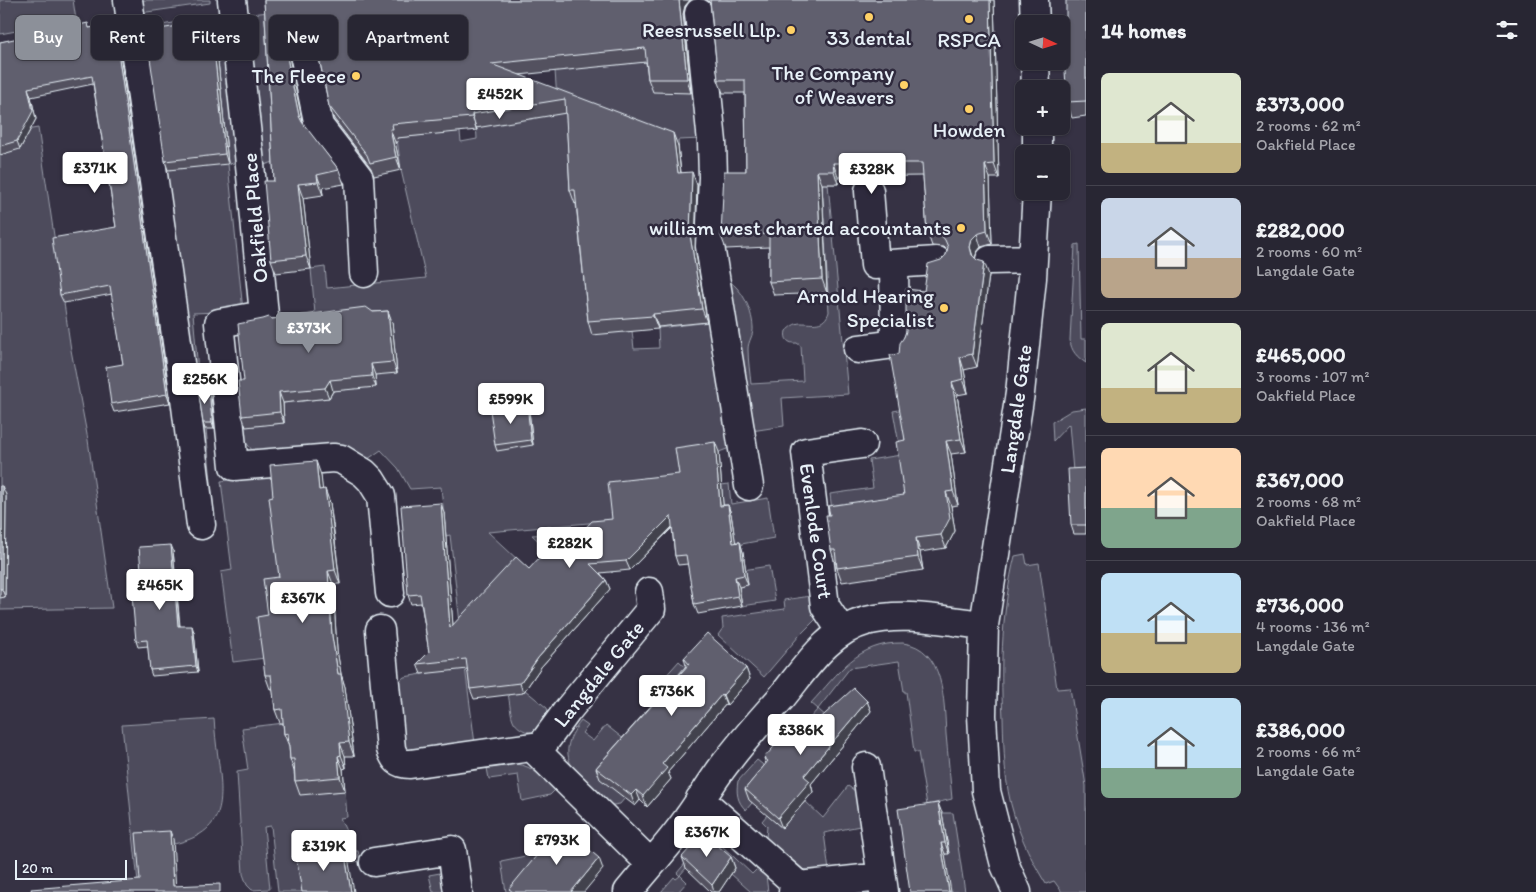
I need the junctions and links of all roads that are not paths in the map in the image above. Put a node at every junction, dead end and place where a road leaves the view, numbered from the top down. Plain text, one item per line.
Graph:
1 (128, 0) edge
2 (232, 0) edge
3 (1034, 0) edge
4 (699, 13) dead end
5 (1035, 15) edge
6 (305, 60) edge
7 (869, 191) dead end
8 (1036, 200) edge
9 (1033, 258) junction
10 (990, 260) dead end
11 (937, 262) edge
12 (894, 264) junction
13 (364, 273) dead end
14 (858, 349) dead end
15 (862, 444) dead end
16 (749, 486) dead end
17 (202, 525) dead end
18 (649, 592) dead end
19 (390, 593) dead end
20 (984, 625) junction
21 (380, 630) dead end
22 (842, 632) junction
23 (538, 752) junction
24 (866, 767) dead end
25 (700, 799) junction
26 (374, 862) dead end
27 (651, 864) junction
28 (882, 884) edge
29 (796, 889) edge
30 (458, 892) edge
31 (628, 892) edge
32 (1017, 892) edge

1 - 17 street
2 - 19 street, Oakfield Place
3 - 5 street
4 - 16 street
6 - 13 street
7 - 12 street
8 - 9 street, Langdale Gate
9 - 10 street
9 - 20 street, Langdale Gate
11 - 12 street
12 - 14 street
15 - 22 street, Evenlode Court
18 - 23 street, Langdale Gate
20 - 22 street
20 - 32 street, Langdale Gate
21 - 23 street
22 - 25 street
23 - 27 street
24 - 28 street
25 - 27 street
25 - 29 street
26 - 30 street
27 - 31 street
28 - 29 street

